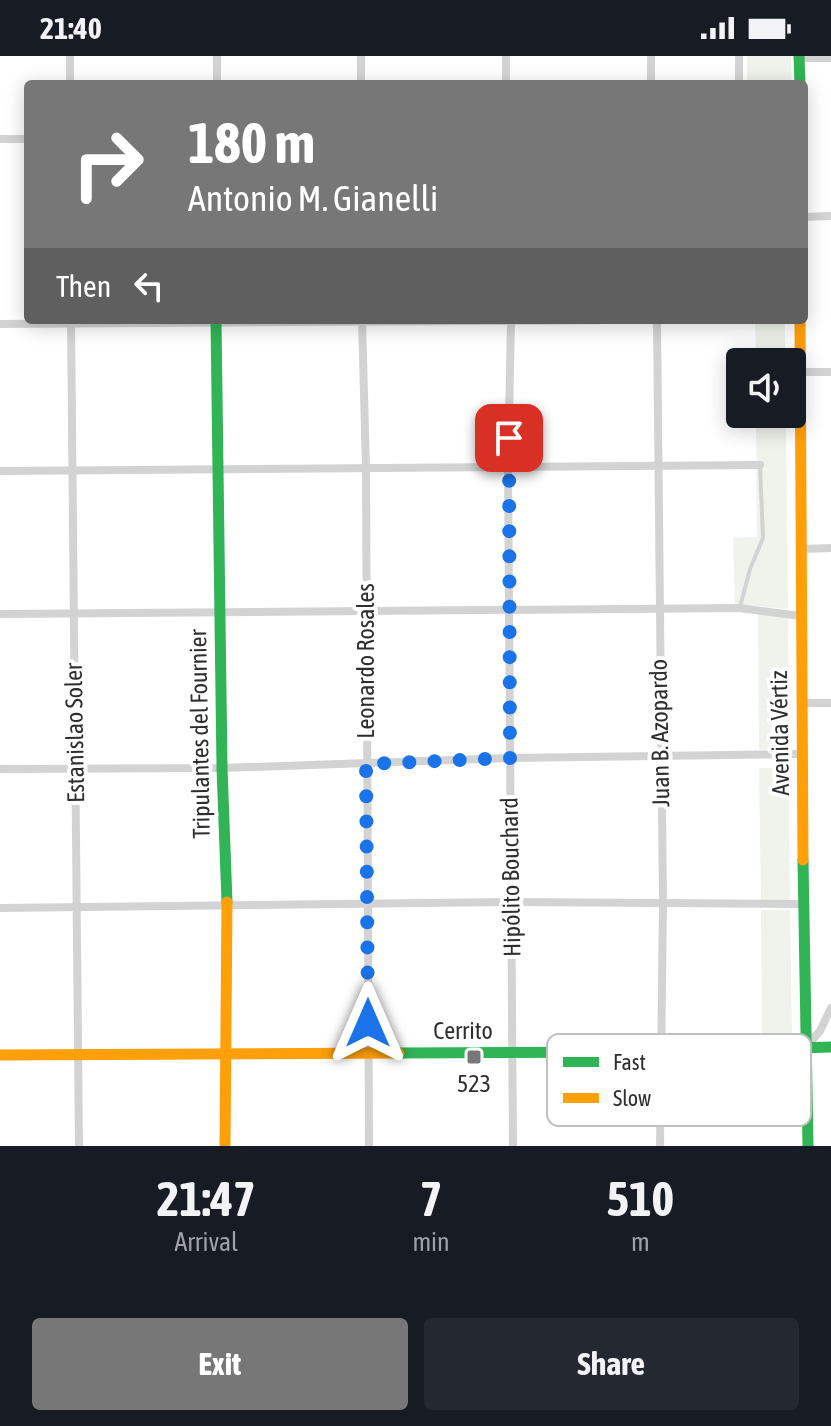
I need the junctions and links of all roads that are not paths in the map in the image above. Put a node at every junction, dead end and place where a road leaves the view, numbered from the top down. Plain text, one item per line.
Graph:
1 (70, 56) edge
2 (217, 56) edge
3 (361, 56) edge
4 (506, 56) edge
5 (651, 56) edge
6 (739, 56) edge
7 (800, 57) edge
8 (831, 58) edge
9 (70, 80) edge
10 (217, 80) edge
11 (361, 80) edge
12 (506, 80) edge
13 (651, 80) edge
14 (739, 80) edge
15 (800, 80) edge
16 (0, 139) edge
17 (24, 139) edge
18 (831, 216) edge
19 (808, 217) edge
20 (24, 323) edge
21 (0, 324) edge
22 (71, 324) edge
23 (216, 324) edge
24 (362, 324) edge
25 (511, 324) edge
26 (657, 324) edge
27 (800, 324) edge
28 (799, 348) edge
29 (806, 372) edge
30 (831, 372) edge
31 (800, 428) edge
32 (760, 465) joint
33 (657, 466) junction
34 (508, 467) junction
35 (366, 468) junction
36 (218, 470) junction
37 (0, 471) edge
38 (73, 471) junction
39 (831, 548) edge
40 (802, 549) junction
41 (739, 608) junction
42 (659, 609) junction
43 (509, 610) junction
44 (366, 611) junction
45 (219, 613) junction
46 (0, 614) edge
47 (74, 614) junction
48 (801, 616) junction
49 (801, 703) junction
50 (831, 703) edge
51 (802, 754) junction
52 (510, 758) junction
53 (661, 758) junction
54 (366, 764) junction
55 (222, 768) junction
56 (0, 769) edge
57 (76, 769) junction
58 (512, 902) junction
59 (367, 903) junction
60 (663, 904) junction
61 (805, 904) junction
62 (227, 905) junction
63 (77, 907) junction
64 (0, 908) edge
65 (831, 1008) edge
66 (661, 1034) edge
67 (806, 1034) edge
68 (811, 1041) edge
69 (369, 1053) junction
70 (512, 1053) junction
71 (547, 1053) edge
72 (224, 1054) junction
73 (0, 1055) edge
74 (78, 1055) junction
75 (660, 1126) edge
76 (808, 1126) edge
77 (79, 1146) edge
78 (225, 1146) edge
79 (369, 1146) edge
80 (513, 1146) edge
81 (660, 1146) edge
82 (808, 1146) edge

1 - 9 street
2 - 10 street
3 - 11 street
4 - 12 street
5 - 13 street
6 - 14 street
7 - 8 street
7 - 15 street
16 - 17 street
18 - 19 street
20 - 21 street
22 - 38 street, Estanislao Soler
23 - 36 street, Tripulantes del Fournier
24 - 35 street, Leonardo Rosales
25 - 34 street, Hipólito Bouchard
26 - 33 street, Juan B. Azopardo
27 - 28 street, Avenida Vértiz
29 - 30 street
31 - 40 street, Avenida Vértiz
32 - 33 street
32 - 41 lane
33 - 34 street
33 - 42 street, Juan B. Azopardo
34 - 35 street
34 - 43 street, Hipólito Bouchard
35 - 36 street
35 - 44 street, Leonardo Rosales
36 - 38 street
36 - 45 street, Tripulantes del Fournier
37 - 38 street
38 - 47 street, Estanislao Soler
39 - 40 street
40 - 48 street, Avenida Vértiz
41 - 42 street
41 - 48 street
42 - 43 street
42 - 53 street, Juan B. Azopardo
43 - 44 street
43 - 52 street, Hipólito Bouchard
44 - 45 street
44 - 54 street, Leonardo Rosales
45 - 47 street
45 - 55 street, Tripulantes del Fournier
46 - 47 street
47 - 57 street, Estanislao Soler
48 - 49 street, Avenida Vértiz
49 - 50 street
49 - 51 street, Avenida Vértiz
51 - 53 street
51 - 61 street, Avenida Vértiz
52 - 53 street
52 - 54 street
52 - 58 street, Hipólito Bouchard
53 - 60 street, Juan B. Azopardo
54 - 55 street
54 - 59 street, Leonardo Rosales
55 - 57 street
55 - 62 street, Tripulantes del Fournier
56 - 57 street
57 - 63 street, Estanislao Soler
58 - 59 street
58 - 60 street
58 - 70 street, Hipólito Bouchard
59 - 62 street
59 - 69 street, Leonardo Rosales
60 - 61 street
60 - 66 street, Juan B. Azopardo
61 - 67 street, Avenida Vértiz
62 - 63 street
62 - 72 street, Tripulantes del Fournier
63 - 64 street
63 - 74 street, Estanislao Soler
65 - 68 street
69 - 70 street, Cerrito
69 - 72 street, Cerrito
69 - 79 street, Leonardo Rosales
70 - 71 street, Cerrito
70 - 80 street, Hipólito Bouchard
72 - 74 street, Cerrito
72 - 78 street, Tripulantes del Fournier
73 - 74 street, Cerrito
74 - 77 street, Estanislao Soler
75 - 81 street, Juan B. Azopardo
76 - 82 street, Avenida Vértiz

